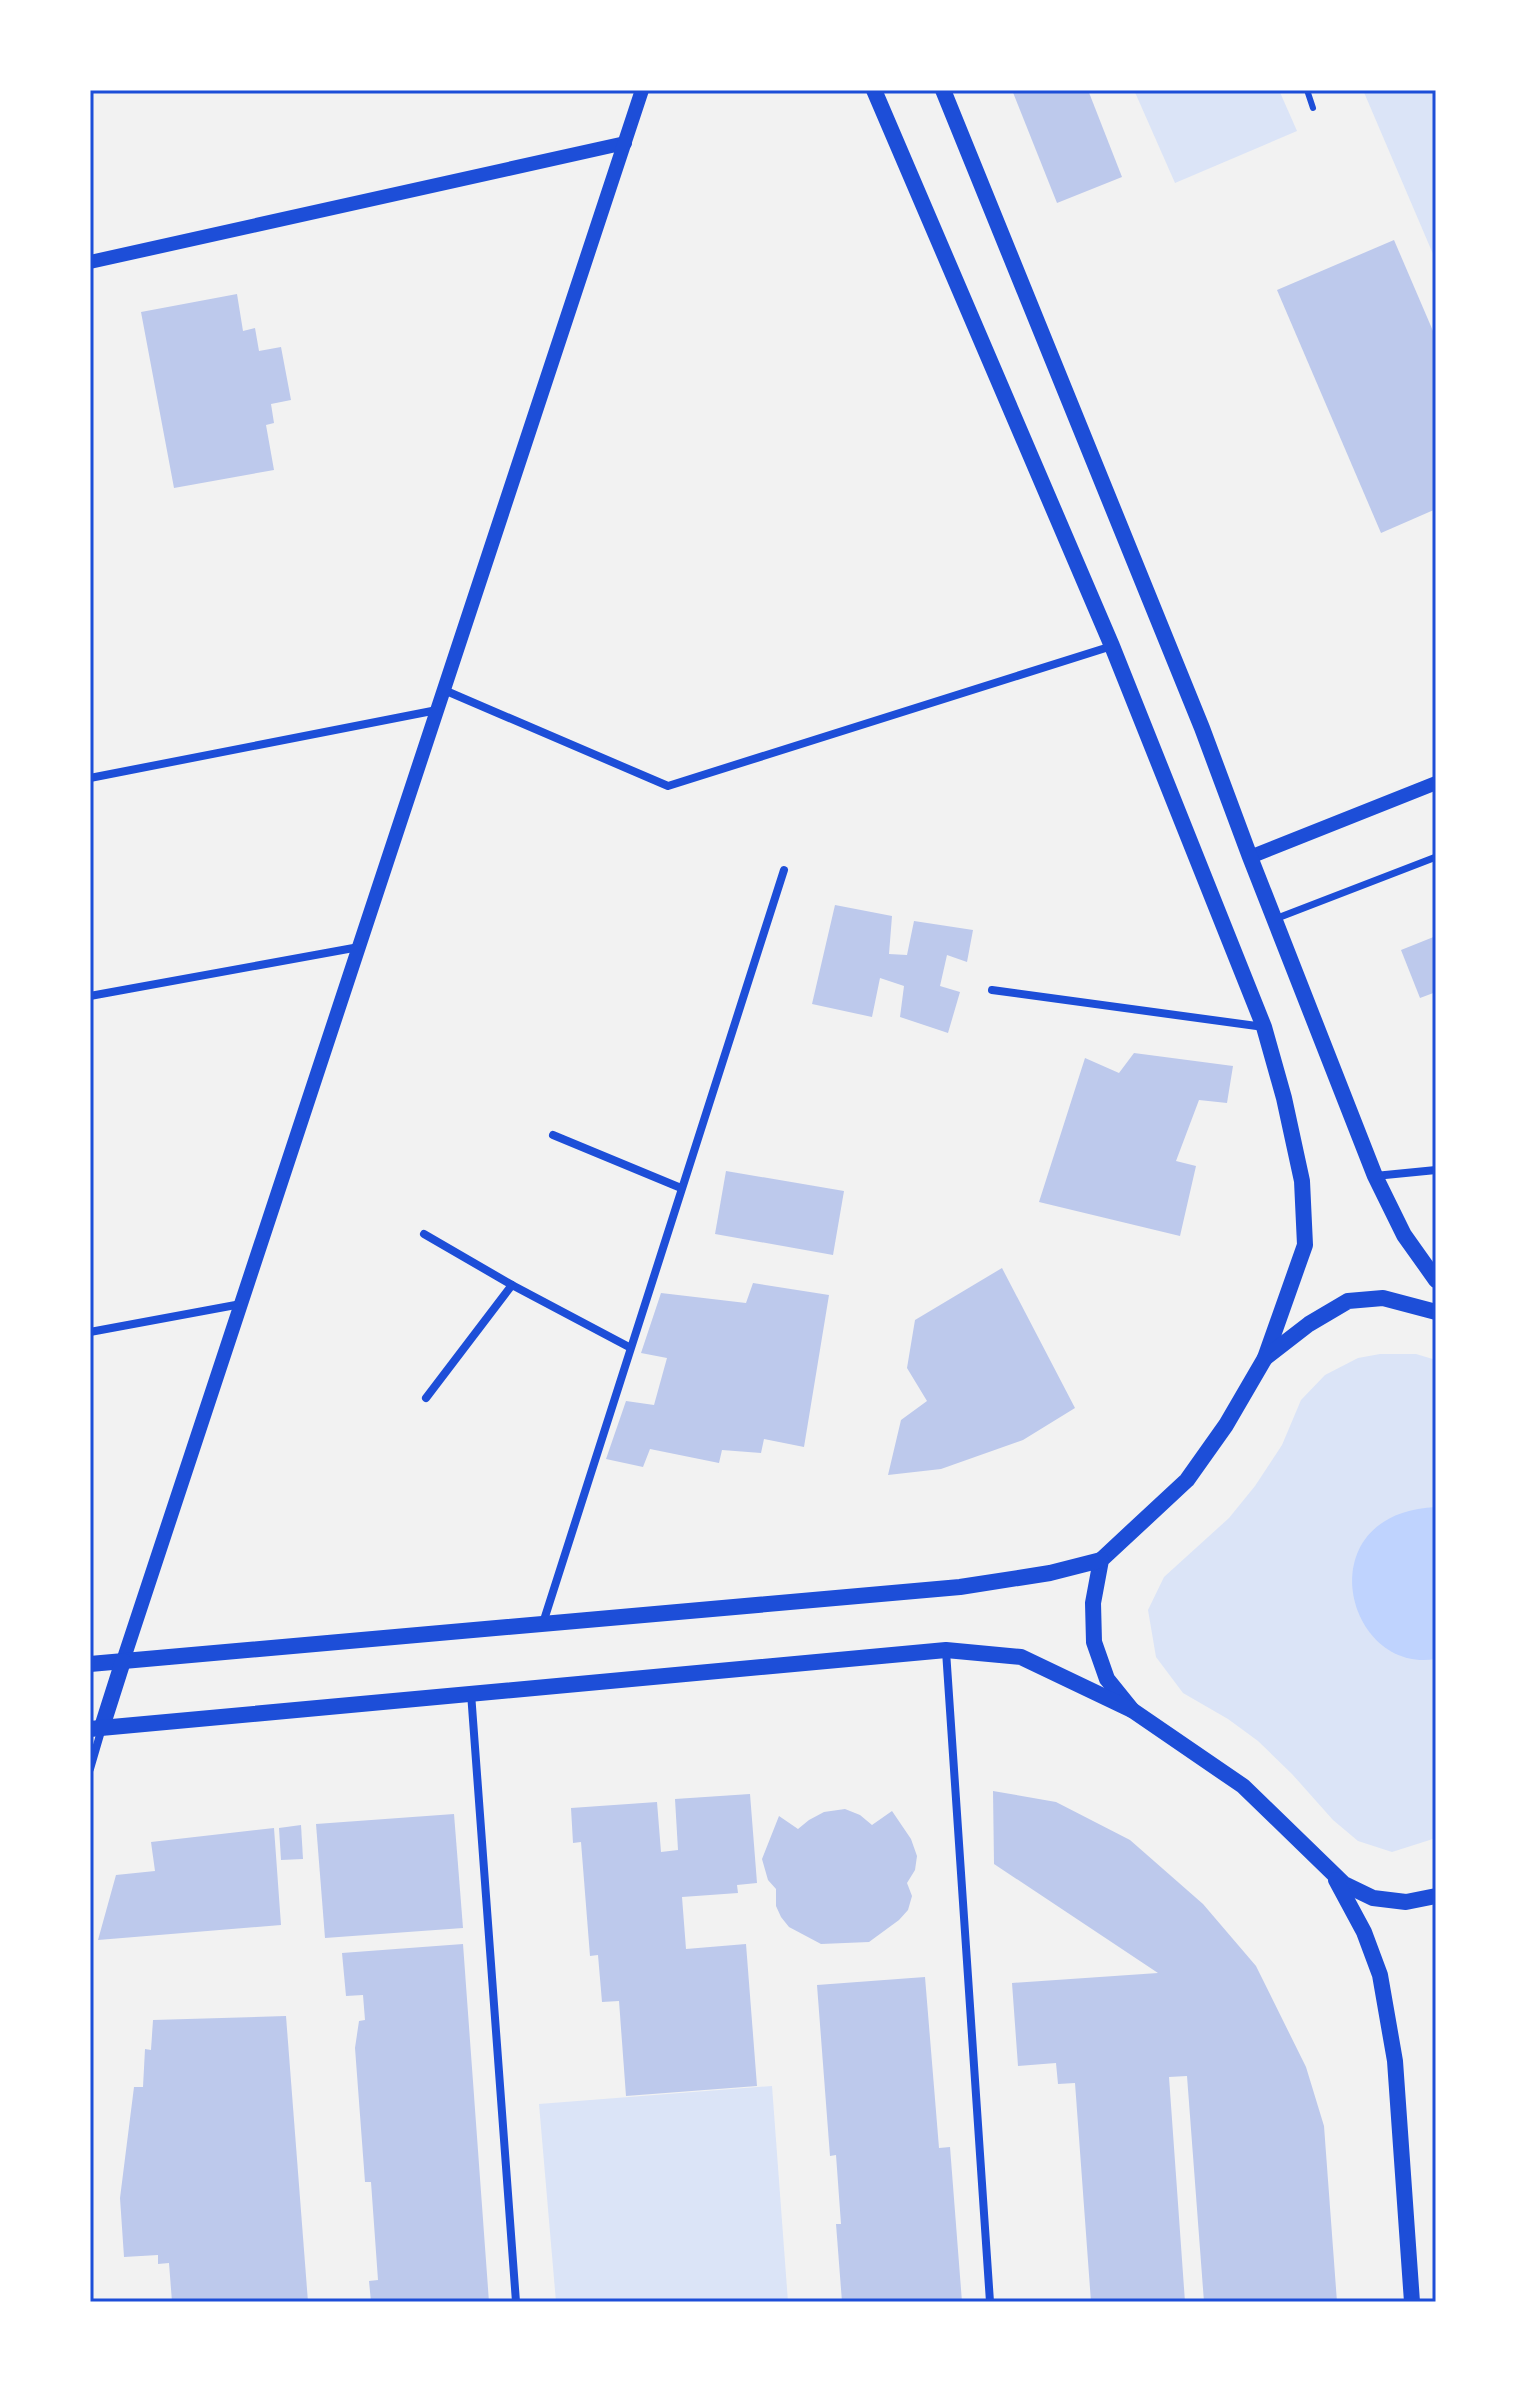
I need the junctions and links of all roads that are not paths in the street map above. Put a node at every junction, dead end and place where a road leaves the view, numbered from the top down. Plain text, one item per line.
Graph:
1 (642, 90) edge
2 (874, 90) edge
3 (943, 90) edge
4 (1307, 90) edge
5 (1313, 108) dead end
6 (625, 143) junction
7 (90, 262) edge
8 (1112, 646) junction
9 (444, 690) junction
10 (437, 710) junction
11 (90, 778) edge
12 (1436, 783) edge
13 (1250, 857) junction
14 (1436, 857) edge
15 (784, 870) dead end
16 (1275, 919) junction
17 (359, 947) junction
18 (992, 990) dead end
19 (90, 996) edge
20 (1264, 1027) junction
21 (553, 1135) dead end
22 (1436, 1170) edge
23 (1375, 1176) junction
24 (681, 1188) junction
25 (424, 1234) dead end
26 (1436, 1280) edge
27 (512, 1285) junction
28 (241, 1304) junction
29 (1436, 1312) edge
30 (90, 1332) edge
31 (629, 1347) junction
32 (1265, 1358) junction
33 (426, 1398) dead end
34 (1101, 1560) junction
35 (543, 1624) junction
36 (946, 1650) junction
37 (123, 1661) junction
38 (90, 1664) edge
39 (471, 1693) junction
40 (1132, 1710) junction
41 (96, 1728) edge
42 (90, 1769) edge
43 (1333, 1875) junction
44 (1436, 1896) edge
45 (516, 2302) edge
46 (990, 2302) edge
47 (1412, 2302) edge

1 - 6 street
2 - 8 main road
3 - 13 main road
4 - 5 lane
6 - 7 street
6 - 9 street
8 - 9 street
8 - 20 main road
9 - 10 street
10 - 11 street
10 - 17 street
12 - 13 street
13 - 16 main road
14 - 16 street
15 - 24 street
16 - 23 main road
17 - 19 street
17 - 28 street
18 - 20 street
20 - 32 main road
21 - 24 street
22 - 23 street
23 - 26 main road
24 - 31 street
25 - 27 street
27 - 31 street
27 - 33 street
28 - 30 street
28 - 37 street
29 - 32 main road
31 - 35 street
32 - 34 main road
34 - 35 main road
34 - 40 main road
35 - 37 main road
36 - 39 main road
36 - 40 main road
36 - 46 street
37 - 38 main road
37 - 41 main road
39 - 41 main road
39 - 45 street
40 - 43 main road
41 - 42 street
43 - 44 main road
43 - 47 main road

